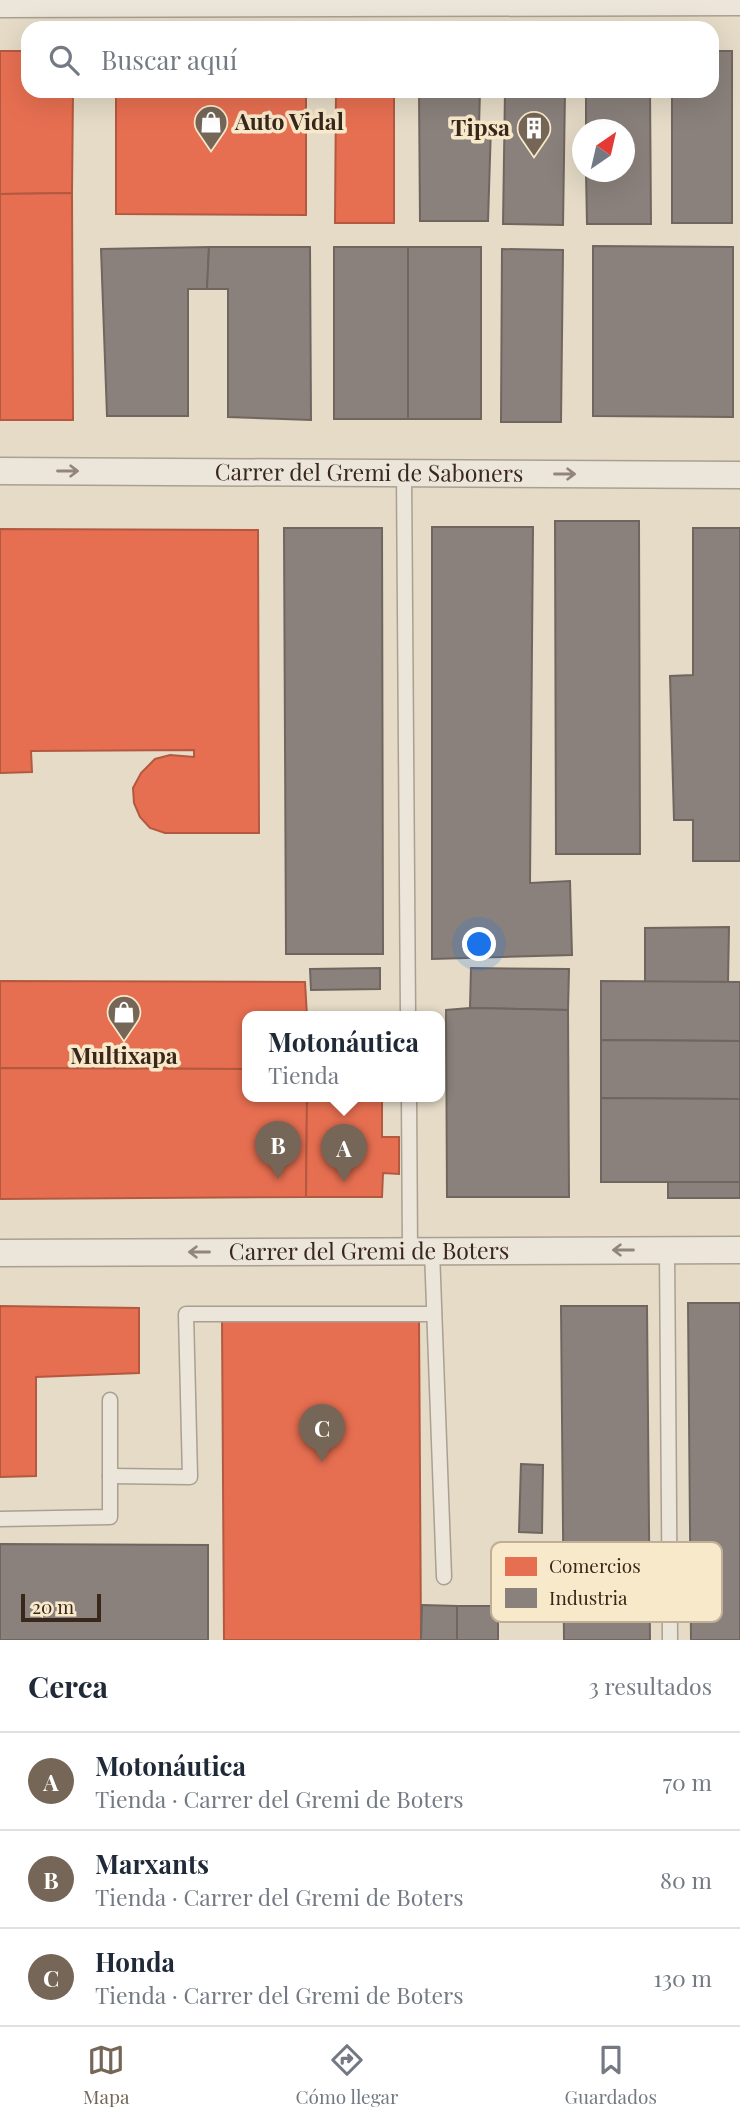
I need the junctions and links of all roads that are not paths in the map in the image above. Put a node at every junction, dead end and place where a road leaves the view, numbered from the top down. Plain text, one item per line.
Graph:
1 (561, 1) edge
2 (740, 2) edge
3 (0, 4) edge
4 (0, 471) edge
5 (404, 473) junction
6 (740, 475) edge
7 (408, 1011) edge
8 (409, 1102) edge
9 (667, 1250) junction
10 (740, 1250) edge
11 (421, 1251) junction
12 (0, 1253) edge
13 (435, 1314) junction
14 (110, 1400) dead end
15 (110, 1476) junction
16 (0, 1519) edge
17 (669, 1542) edge
18 (444, 1577) dead end
19 (670, 1622) edge
20 (670, 1640) edge

1 - 2 street
1 - 3 street
4 -> 5 street, Carrer del Gremi de Saboners
5 -> 6 street, Carrer del Gremi de Saboners
5 - 7 lane
8 - 11 lane
9 - 10 street, Carrer del Gremi de Boters
9 -> 11 street, Carrer del Gremi de Boters
9 - 17 lane
11 -> 12 street, Carrer del Gremi de Boters
11 - 13 lane
13 - 15 lane
13 - 18 lane
14 - 15 lane
15 - 16 lane
19 - 20 lane

